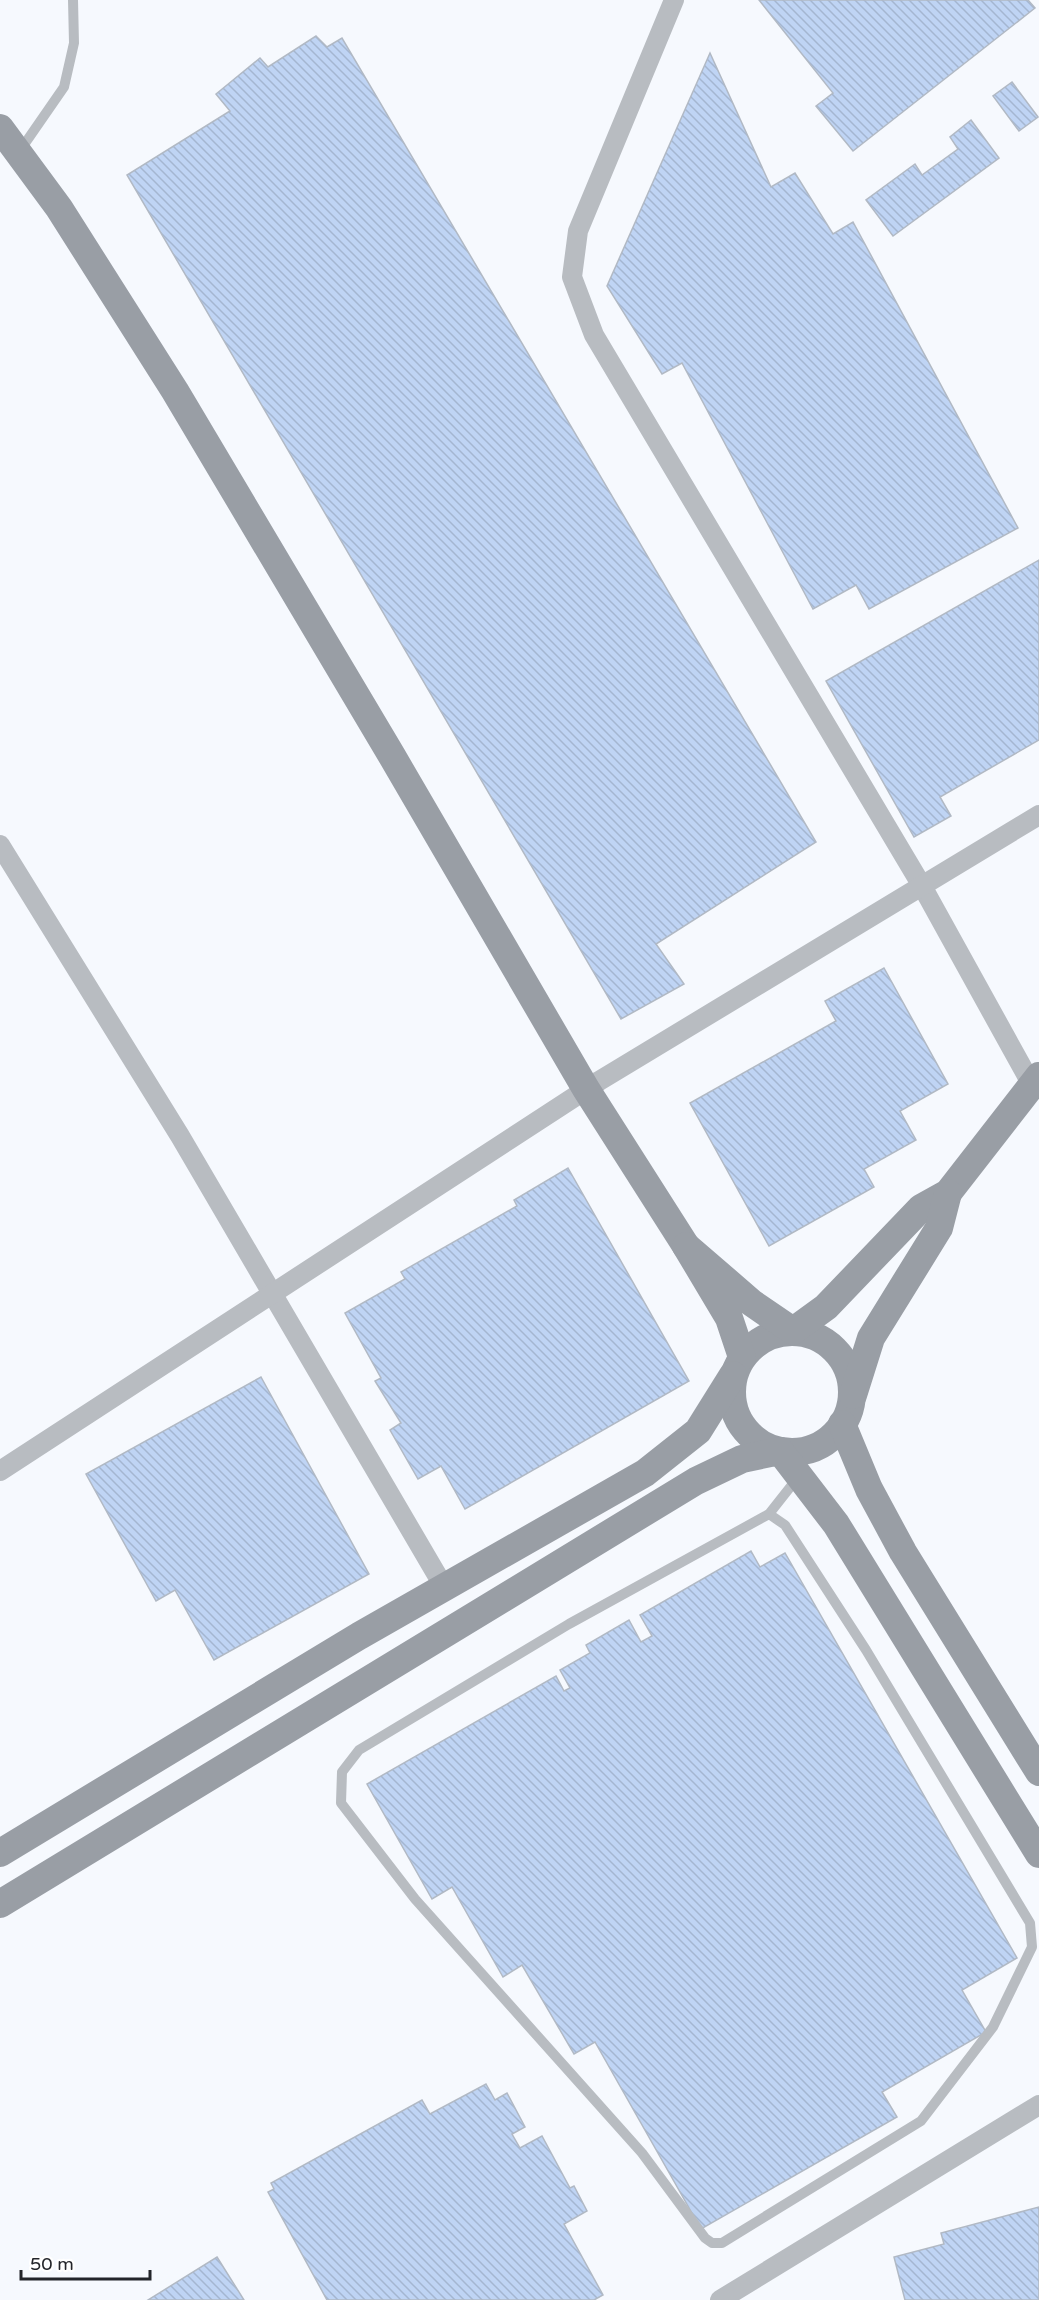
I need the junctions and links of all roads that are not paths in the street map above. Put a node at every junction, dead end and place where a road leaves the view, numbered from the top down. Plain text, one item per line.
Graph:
1 (73, 0) edge
2 (674, 0) edge
3 (0, 128) edge
4 (18, 153) junction
5 (1039, 815) edge
6 (0, 845) edge
7 (6, 866) edge
8 (922, 886) junction
9 (1036, 1080) edge
10 (586, 1089) junction
11 (948, 1193) junction
12 (686, 1246) junction
13 (272, 1293) junction
14 (794, 1331) junction
15 (738, 1366) junction
16 (847, 1411) junction
17 (780, 1451) junction
18 (0, 1471) edge
19 (799, 1476) junction
20 (769, 1514) junction
21 (444, 1587) junction
22 (1038, 1767) edge
23 (0, 1853) edge
24 (1039, 1854) edge
25 (0, 1904) edge
26 (1039, 2105) edge
27 (720, 2300) edge

1 - 4 lane
2 - 8 street
3 - 4 street
4 - 10 street
5 - 8 street
6 - 7 street
7 - 13 street
8 - 9 street
8 - 10 street
9 - 11 street
10 - 12 street
10 - 13 street
11 - 14 street
11 - 16 street
12 - 14 street
12 - 15 street
13 - 18 street
13 - 21 street
14 - 15 street
14 - 16 street
15 - 17 street
15 - 21 street
16 - 17 street
16 - 22 street
17 - 19 street
17 - 25 street
19 - 20 lane
19 - 24 street
20 - 20 lane
21 - 23 street
26 - 27 street

